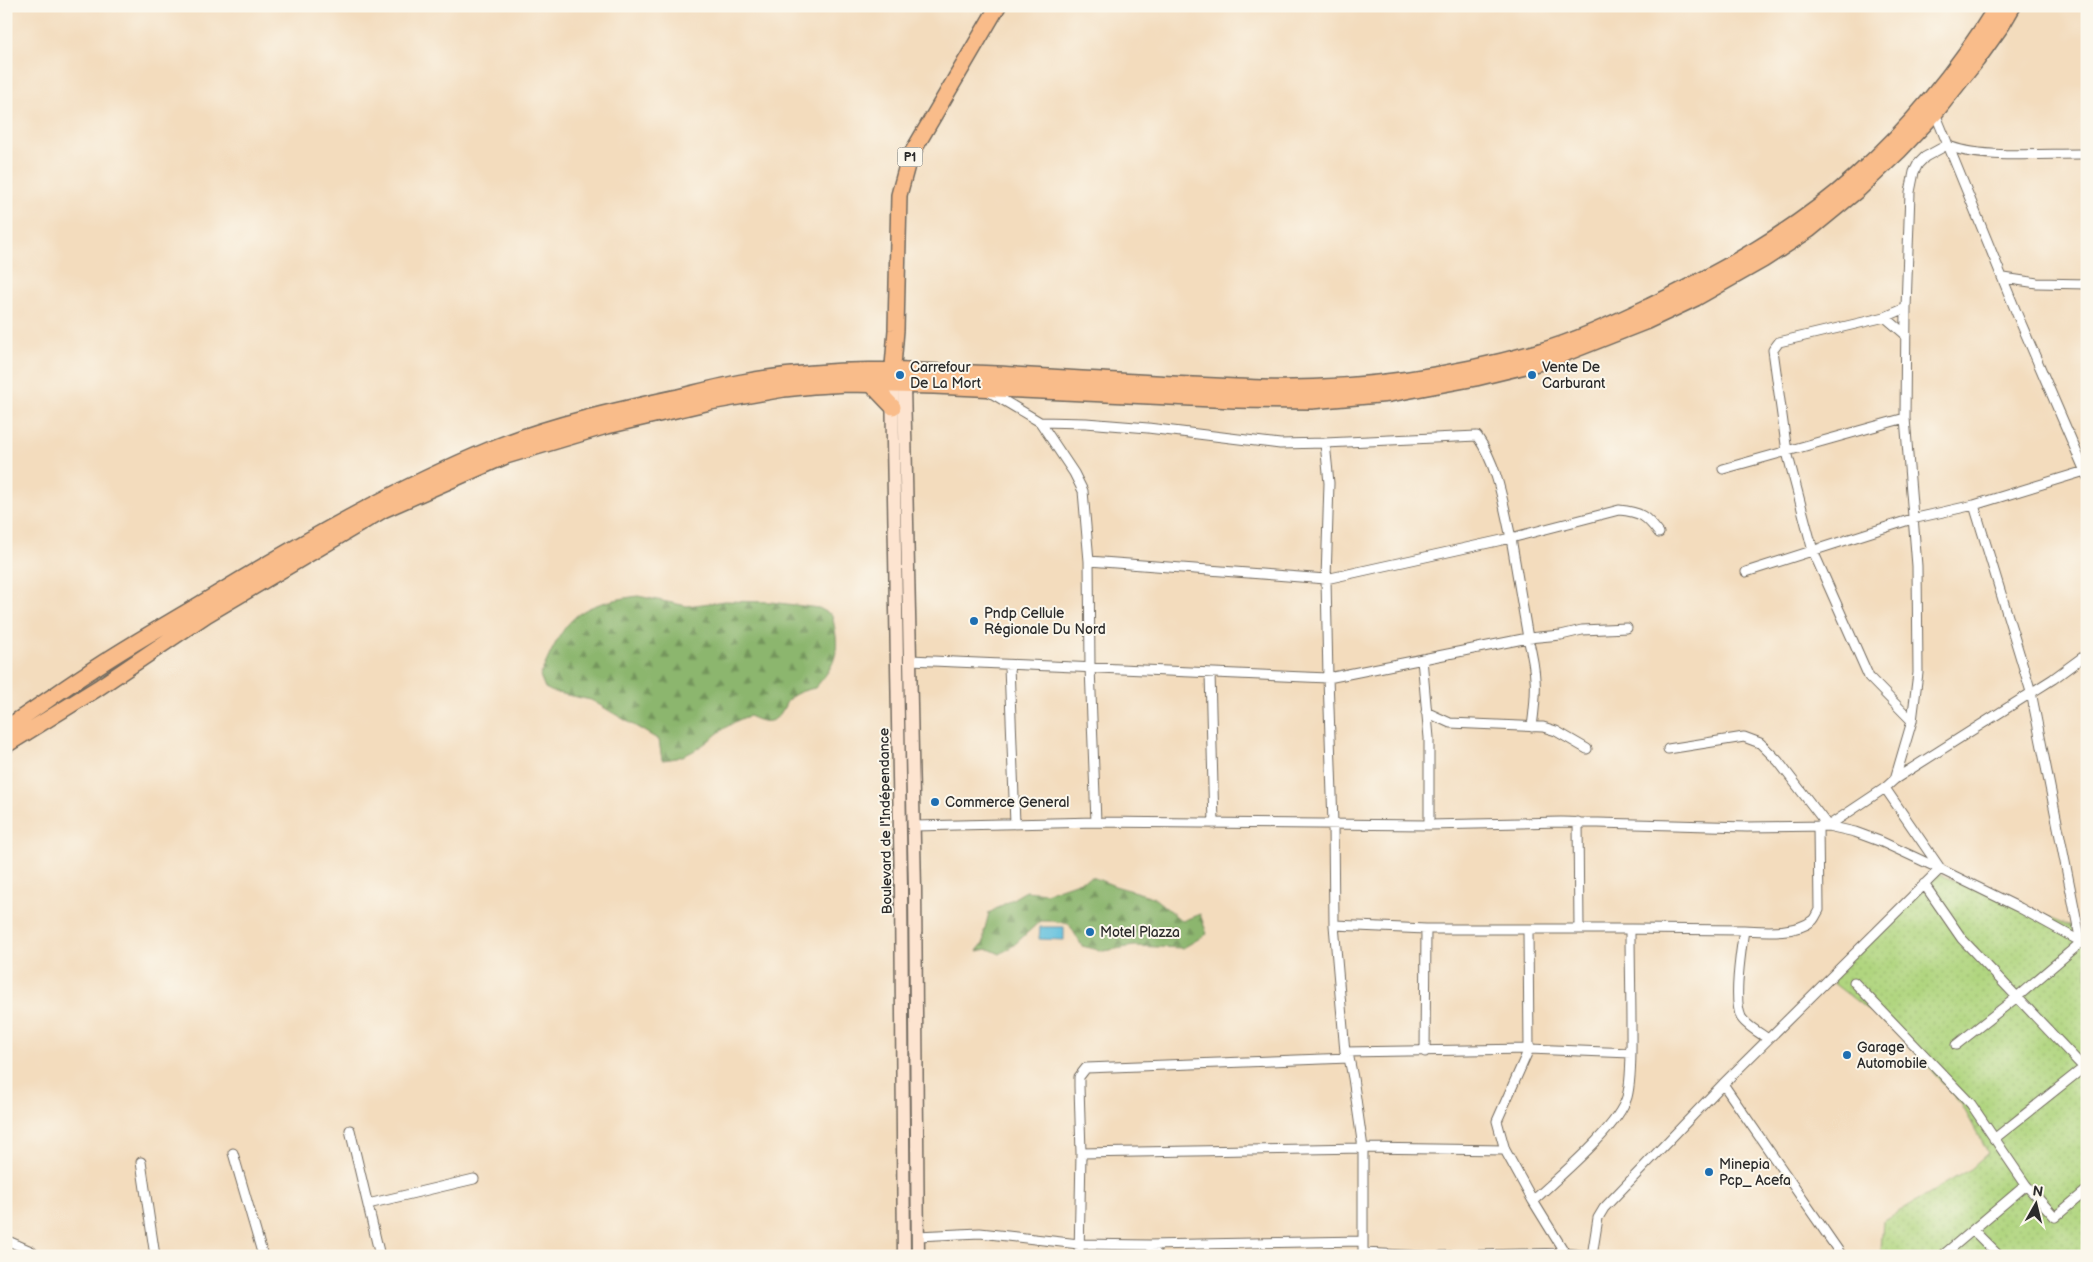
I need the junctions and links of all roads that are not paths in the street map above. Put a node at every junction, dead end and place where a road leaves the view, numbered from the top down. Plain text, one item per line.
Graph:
1 (998, 6) edge
2 (1997, 6) edge
3 (2013, 6) edge
4 (1935, 113) junction
5 (1947, 145) junction
6 (2087, 154) edge
7 (2004, 278) junction
8 (2087, 284) edge
9 (1906, 308) junction
10 (1885, 317) junction
11 (1906, 335) junction
12 (898, 377) junction
13 (871, 384) junction
14 (984, 388) junction
15 (892, 407) junction
16 (1905, 418) junction
17 (1040, 422) junction
18 (1325, 443) junction
19 (1787, 452) junction
20 (1723, 469) dead end
21 (2086, 473) edge
22 (1974, 505) junction
23 (1912, 519) junction
24 (1659, 533) dead end
25 (1511, 538) junction
26 (1813, 551) junction
27 (1089, 561) junction
28 (1746, 572) dead end
29 (1326, 579) junction
30 (1627, 628) dead end
31 (1528, 638) junction
32 (1422, 659) junction
33 (2086, 659) edge
34 (910, 660) junction
35 (1010, 666) junction
36 (1090, 667) junction
37 (1210, 673) junction
38 (1328, 678) junction
39 (2031, 692) junction
40 (1426, 712) junction
41 (1912, 721) junction
42 (1532, 727) junction
43 (6, 728) edge
44 (6, 745) edge
45 (1587, 749) dead end
46 (1668, 749) dead end
47 (1895, 779) junction
48 (1885, 788) junction
49 (1096, 822) junction
50 (1578, 822) junction
51 (1015, 824) junction
52 (1214, 824) junction
53 (1333, 824) junction
54 (1429, 825) junction
55 (914, 826) junction
56 (1818, 826) junction
57 (1828, 826) junction
58 (1940, 869) junction
59 (1924, 884) junction
60 (1334, 925) junction
61 (1579, 928) junction
62 (1630, 929) junction
63 (1426, 930) junction
64 (1528, 930) junction
65 (1744, 930) junction
66 (2085, 942) edge
67 (1854, 982) dead end
68 (2017, 997) junction
69 (1768, 1039) junction
70 (1956, 1045) dead end
71 (1529, 1049) junction
72 (1425, 1052) junction
73 (1631, 1053) junction
74 (1347, 1055) junction
75 (2086, 1068) edge
76 (1723, 1084) junction
77 (350, 1130) dead end
78 (1994, 1138) junction
79 (1363, 1148) junction
80 (1505, 1150) junction
81 (233, 1153) dead end
82 (1081, 1153) junction
83 (141, 1162) dead end
84 (474, 1179) dead end
85 (2026, 1185) junction
86 (2087, 1190) edge
87 (1533, 1201) junction
88 (368, 1204) junction
89 (1973, 1230) junction
90 (917, 1236) junction
91 (6, 1240) edge
92 (1363, 1242) junction
93 (1079, 1244) junction
94 (1149, 1245) junction
95 (1565, 1253) junction
96 (1363, 1255) edge
97 (36, 1256) edge
98 (155, 1256) edge
99 (263, 1256) edge
100 (380, 1256) edge
101 (904, 1256) edge
102 (918, 1256) edge
103 (1079, 1256) edge
104 (1158, 1256) edge
105 (1425, 1256) edge
106 (1441, 1256) edge
107 (1842, 1256) edge
108 (1942, 1256) edge
109 (1999, 1256) edge

1 - 12 main road, P1
2 - 12 main road
3 - 4 main road
4 - 5 street
4 - 14 main road
5 - 6 street
5 - 7 street
5 - 9 street
7 - 8 street
7 - 21 street
9 - 10 street
9 - 11 street
10 - 11 street
10 - 19 street
11 - 16 street
12 - 13 main road
12 - 14 main road
12 - 15 main road, Boulevard de l'Indépendance
12 - 34 main road, Boulevard de l'Indépendance
12 - 43 main road
13 - 15 main road
13 - 44 main road
14 - 17 street
15 - 101 main road, Boulevard de l'Indépendance
16 - 19 street
16 - 23 street
17 - 18 street
17 - 27 street
18 - 25 street
18 - 29 street
19 - 20 street
19 - 26 street
21 - 22 street
22 - 23 street
22 - 39 street
23 - 26 street
23 - 41 street
24 - 25 street
25 - 29 street
25 - 31 street
26 - 28 street
26 - 41 street
27 - 29 street
27 - 36 street
29 - 38 street
30 - 31 street
31 - 32 street
31 - 42 street
32 - 38 street
32 - 40 street
33 - 39 street
34 - 35 street
34 - 55 main road, Boulevard de l'Indépendance
35 - 36 street
35 - 51 street
36 - 37 street
36 - 49 street
37 - 38 street
37 - 52 street
38 - 53 street
39 - 47 street
39 - 66 street
40 - 42 street
40 - 54 street
41 - 47 street
42 - 45 street
46 - 57 street
47 - 48 street
48 - 57 street
48 - 58 street
49 - 51 street
49 - 52 street
50 - 54 street
50 - 56 street
50 - 61 street
51 - 55 street
52 - 53 street
53 - 54 street
53 - 60 street
55 - 90 main road, Boulevard de l'Indépendance
56 - 57 street
56 - 65 street
57 - 58 street
58 - 59 street
58 - 66 street
59 - 68 street
59 - 69 street
60 - 63 street
60 - 74 street
61 - 62 street
61 - 64 street
62 - 65 street
62 - 73 street
63 - 64 street
63 - 72 street
64 - 71 street
65 - 69 street
66 - 68 street
67 - 78 street
68 - 70 street
68 - 75 street
69 - 76 street
71 - 72 street
71 - 73 street
71 - 80 street
72 - 74 street
73 - 87 street
74 - 79 street
74 - 82 street
75 - 78 street
76 - 95 street
76 - 107 street
77 - 88 street
78 - 85 street
79 - 80 street
79 - 82 street
79 - 92 street
80 - 87 street
81 - 99 street
82 - 93 street
83 - 98 street
84 - 88 street
85 - 86 street
85 - 89 street
87 - 95 street
88 - 100 street
89 - 108 street
89 - 109 street
90 - 93 street
90 - 102 main road, Boulevard de l'Indépendance
91 - 97 street
92 - 94 street
92 - 96 street
93 - 94 street
93 - 103 street
94 - 104 street
95 - 106 street
96 - 105 street

